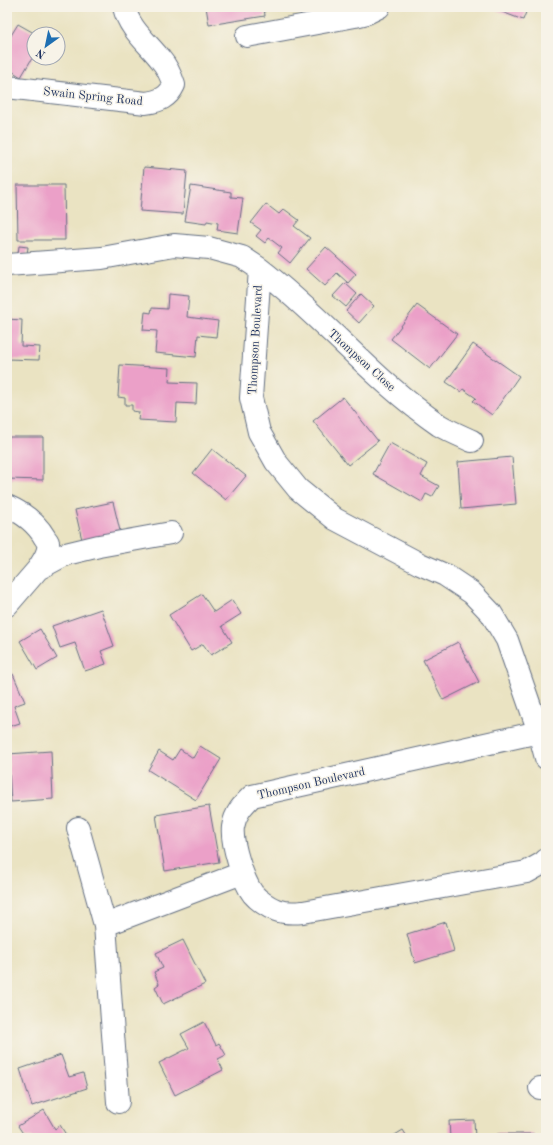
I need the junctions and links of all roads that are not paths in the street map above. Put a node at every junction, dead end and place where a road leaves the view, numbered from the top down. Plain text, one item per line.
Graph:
1 (124, 7) edge
2 (379, 7) edge
3 (247, 36) dead end
4 (7, 87) edge
5 (7, 265) edge
6 (260, 270) junction
7 (472, 441) dead end
8 (7, 506) edge
9 (171, 533) dead end
10 (38, 570) junction
11 (7, 605) edge
12 (540, 732) junction
13 (546, 758) edge
14 (78, 828) dead end
15 (546, 860) edge
16 (242, 873) junction
17 (105, 925) junction
18 (118, 1102) dead end

1 - 4 street, Swain Spring Road
2 - 3 street
5 - 6 street, Thompson Boulevard
6 - 7 street, Thompson Close
6 - 12 street, Thompson Boulevard
8 - 10 street
9 - 10 street
10 - 11 street
12 - 13 street, Thompson Boulevard
12 - 16 street, Thompson Boulevard
14 - 17 street
15 - 16 street, Thompson Boulevard
16 - 17 street
17 - 18 street

